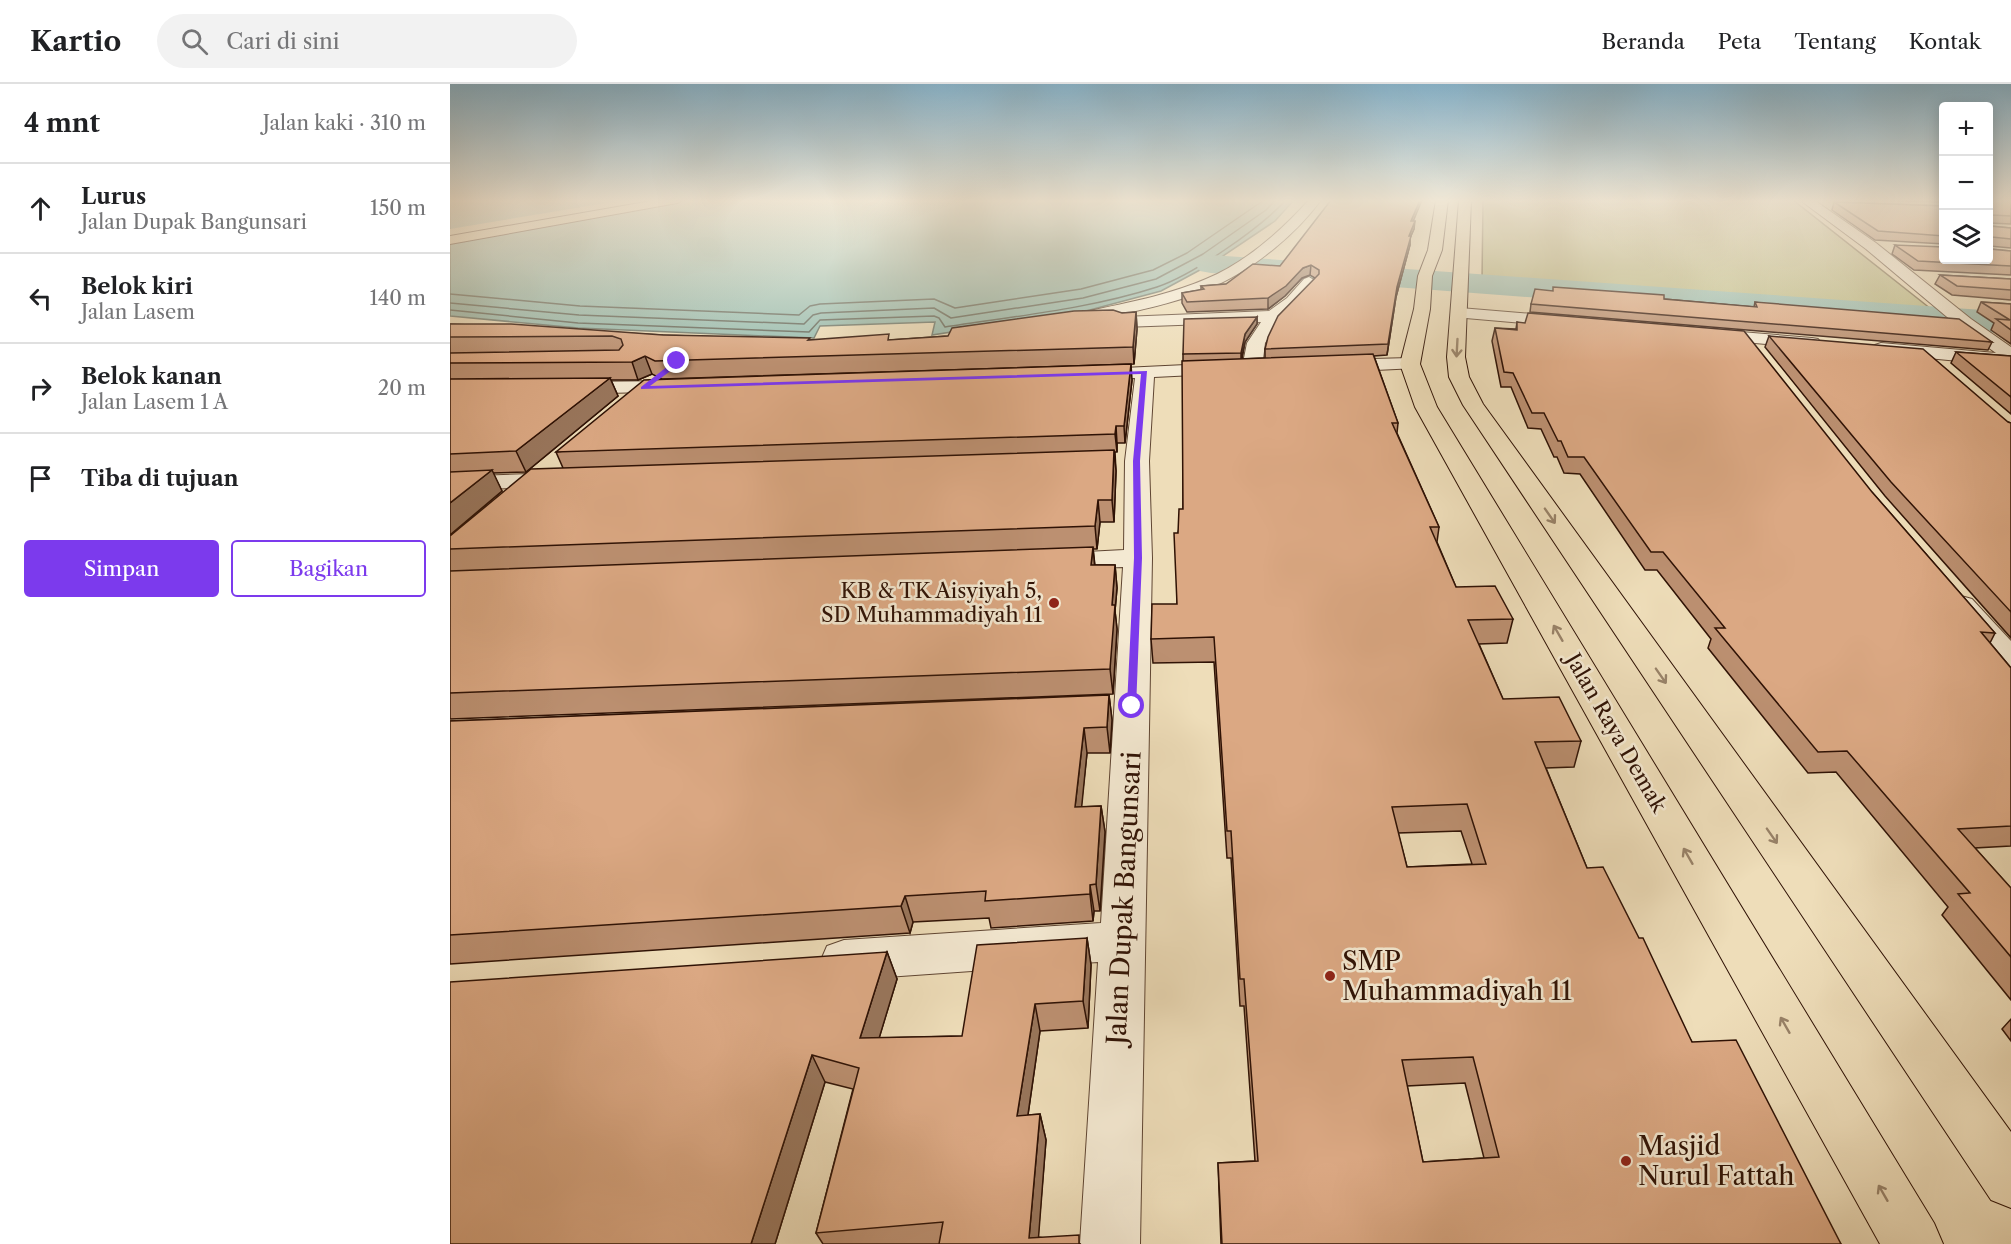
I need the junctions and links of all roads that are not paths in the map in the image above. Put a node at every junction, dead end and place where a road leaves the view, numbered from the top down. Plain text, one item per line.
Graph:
1 (1255, 254) edge
2 (1433, 254) edge
3 (1462, 254) edge
4 (1881, 254) edge
5 (1909, 276) junction
6 (1933, 278) dead end
7 (1309, 282) edge
8 (1461, 294) junction
9 (1273, 316) junction
10 (1059, 322) edge
11 (1119, 322) edge
12 (1591, 324) edge
13 (1687, 332) edge
14 (1746, 337) junction
15 (1829, 344) edge
16 (1865, 347) edge
17 (1924, 352) junction
18 (2011, 356) edge
19 (2011, 360) edge
20 (1410, 364) junction
21 (1766, 364) edge
22 (1319, 366) edge
23 (1274, 367) edge
24 (1251, 368) junction
25 (667, 371) edge
26 (1144, 373) junction
27 (1070, 375) edge
28 (1950, 375) edge
29 (702, 386) edge
30 (552, 388) edge
31 (643, 388) junction
32 (618, 410) edge
33 (558, 460) edge
34 (580, 480) edge
35 (533, 481) junction
36 (450, 484) edge
37 (508, 502) edge
38 (1138, 558) junction
39 (1019, 563) edge
40 (1944, 586) edge
41 (2011, 660) edge
42 (1121, 941) junction
43 (808, 963) edge
44 (2011, 1180) edge
45 (1110, 1244) edge
46 (1913, 1244) edge

1 - 10 street
2 - 20 highway
3 - 8 highway
4 - 5 street
5 - 6 street
5 - 18 street
7 - 9 street
8 - 12 street
8 -> 44 highway
9 - 11 street
9 - 24 street
13 - 14 street
14 - 15 street
14 - 21 street
16 - 17 street
17 - 19 street
17 - 28 street
20 - 22 street
46 -> 20 highway, Jalan Raya Demak
23 - 24 street
24 - 26 street
25 - 31 street
26 - 27 street
26 - 38 street, Jalan Dupak Bangunsari
29 - 31 street
30 - 31 street
31 - 32 street
33 - 35 street
34 - 35 street
35 - 36 street
35 - 37 street
38 - 39 street
38 - 42 street, Jalan Dupak Bangunsari
40 - 41 street
42 - 43 street
42 - 45 street, Jalan Dupak Bangunsari

